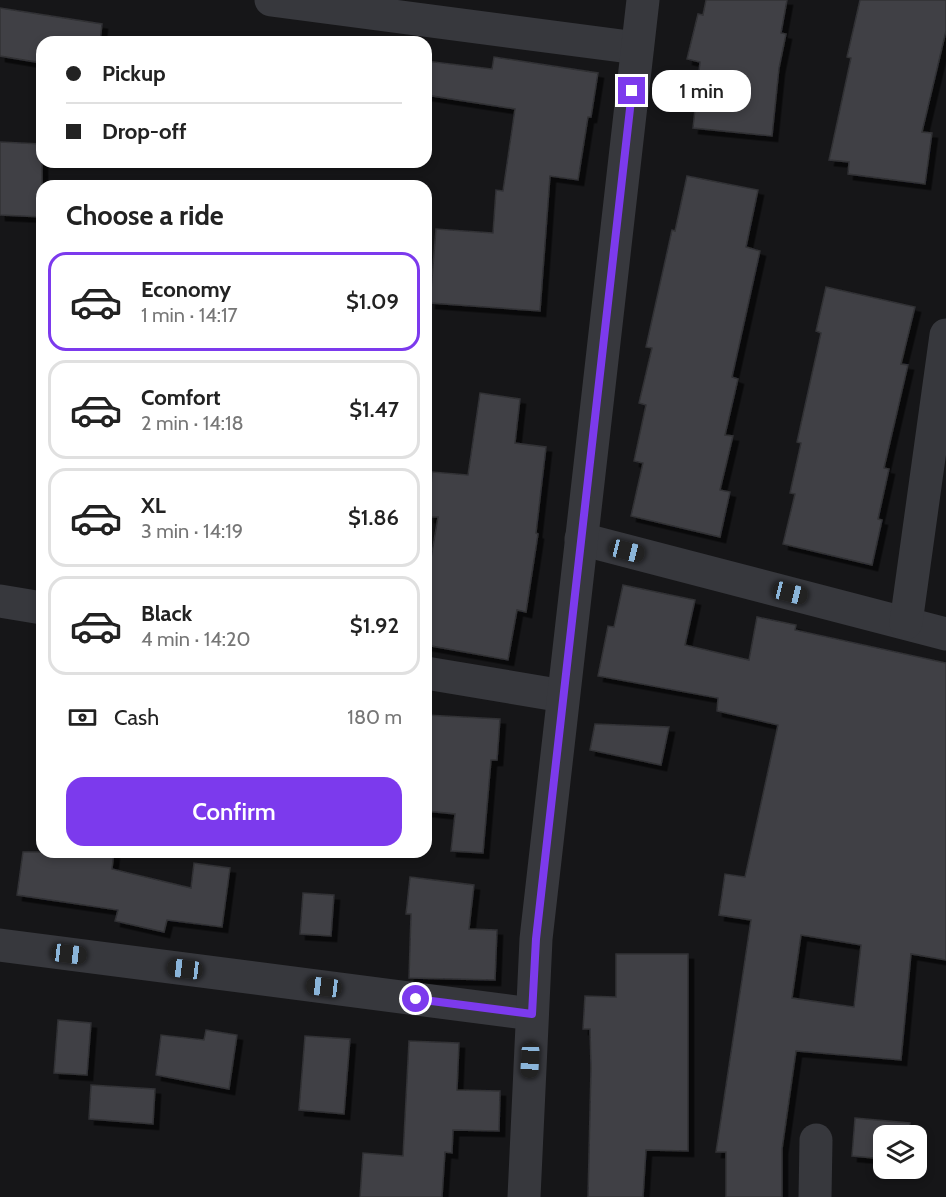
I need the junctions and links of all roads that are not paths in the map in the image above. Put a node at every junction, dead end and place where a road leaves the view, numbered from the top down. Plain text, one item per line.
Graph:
1 (271, 0) edge
2 (643, 0) edge
3 (637, 48) junction
4 (946, 335) edge
5 (581, 539) junction
6 (0, 601) edge
7 (36, 607) edge
8 (906, 623) junction
9 (946, 634) edge
10 (432, 674) edge
11 (563, 696) junction
12 (0, 945) edge
13 (532, 1014) junction
14 (816, 1140) dead end
15 (524, 1197) edge
16 (815, 1197) edge

1 - 3 street
2 - 3 street
3 - 5 street
4 - 8 street
5 - 8 street
5 - 11 street
6 - 7 street
8 - 9 street
10 - 11 street
11 - 13 street
12 - 13 street
13 - 15 street
14 - 16 street

